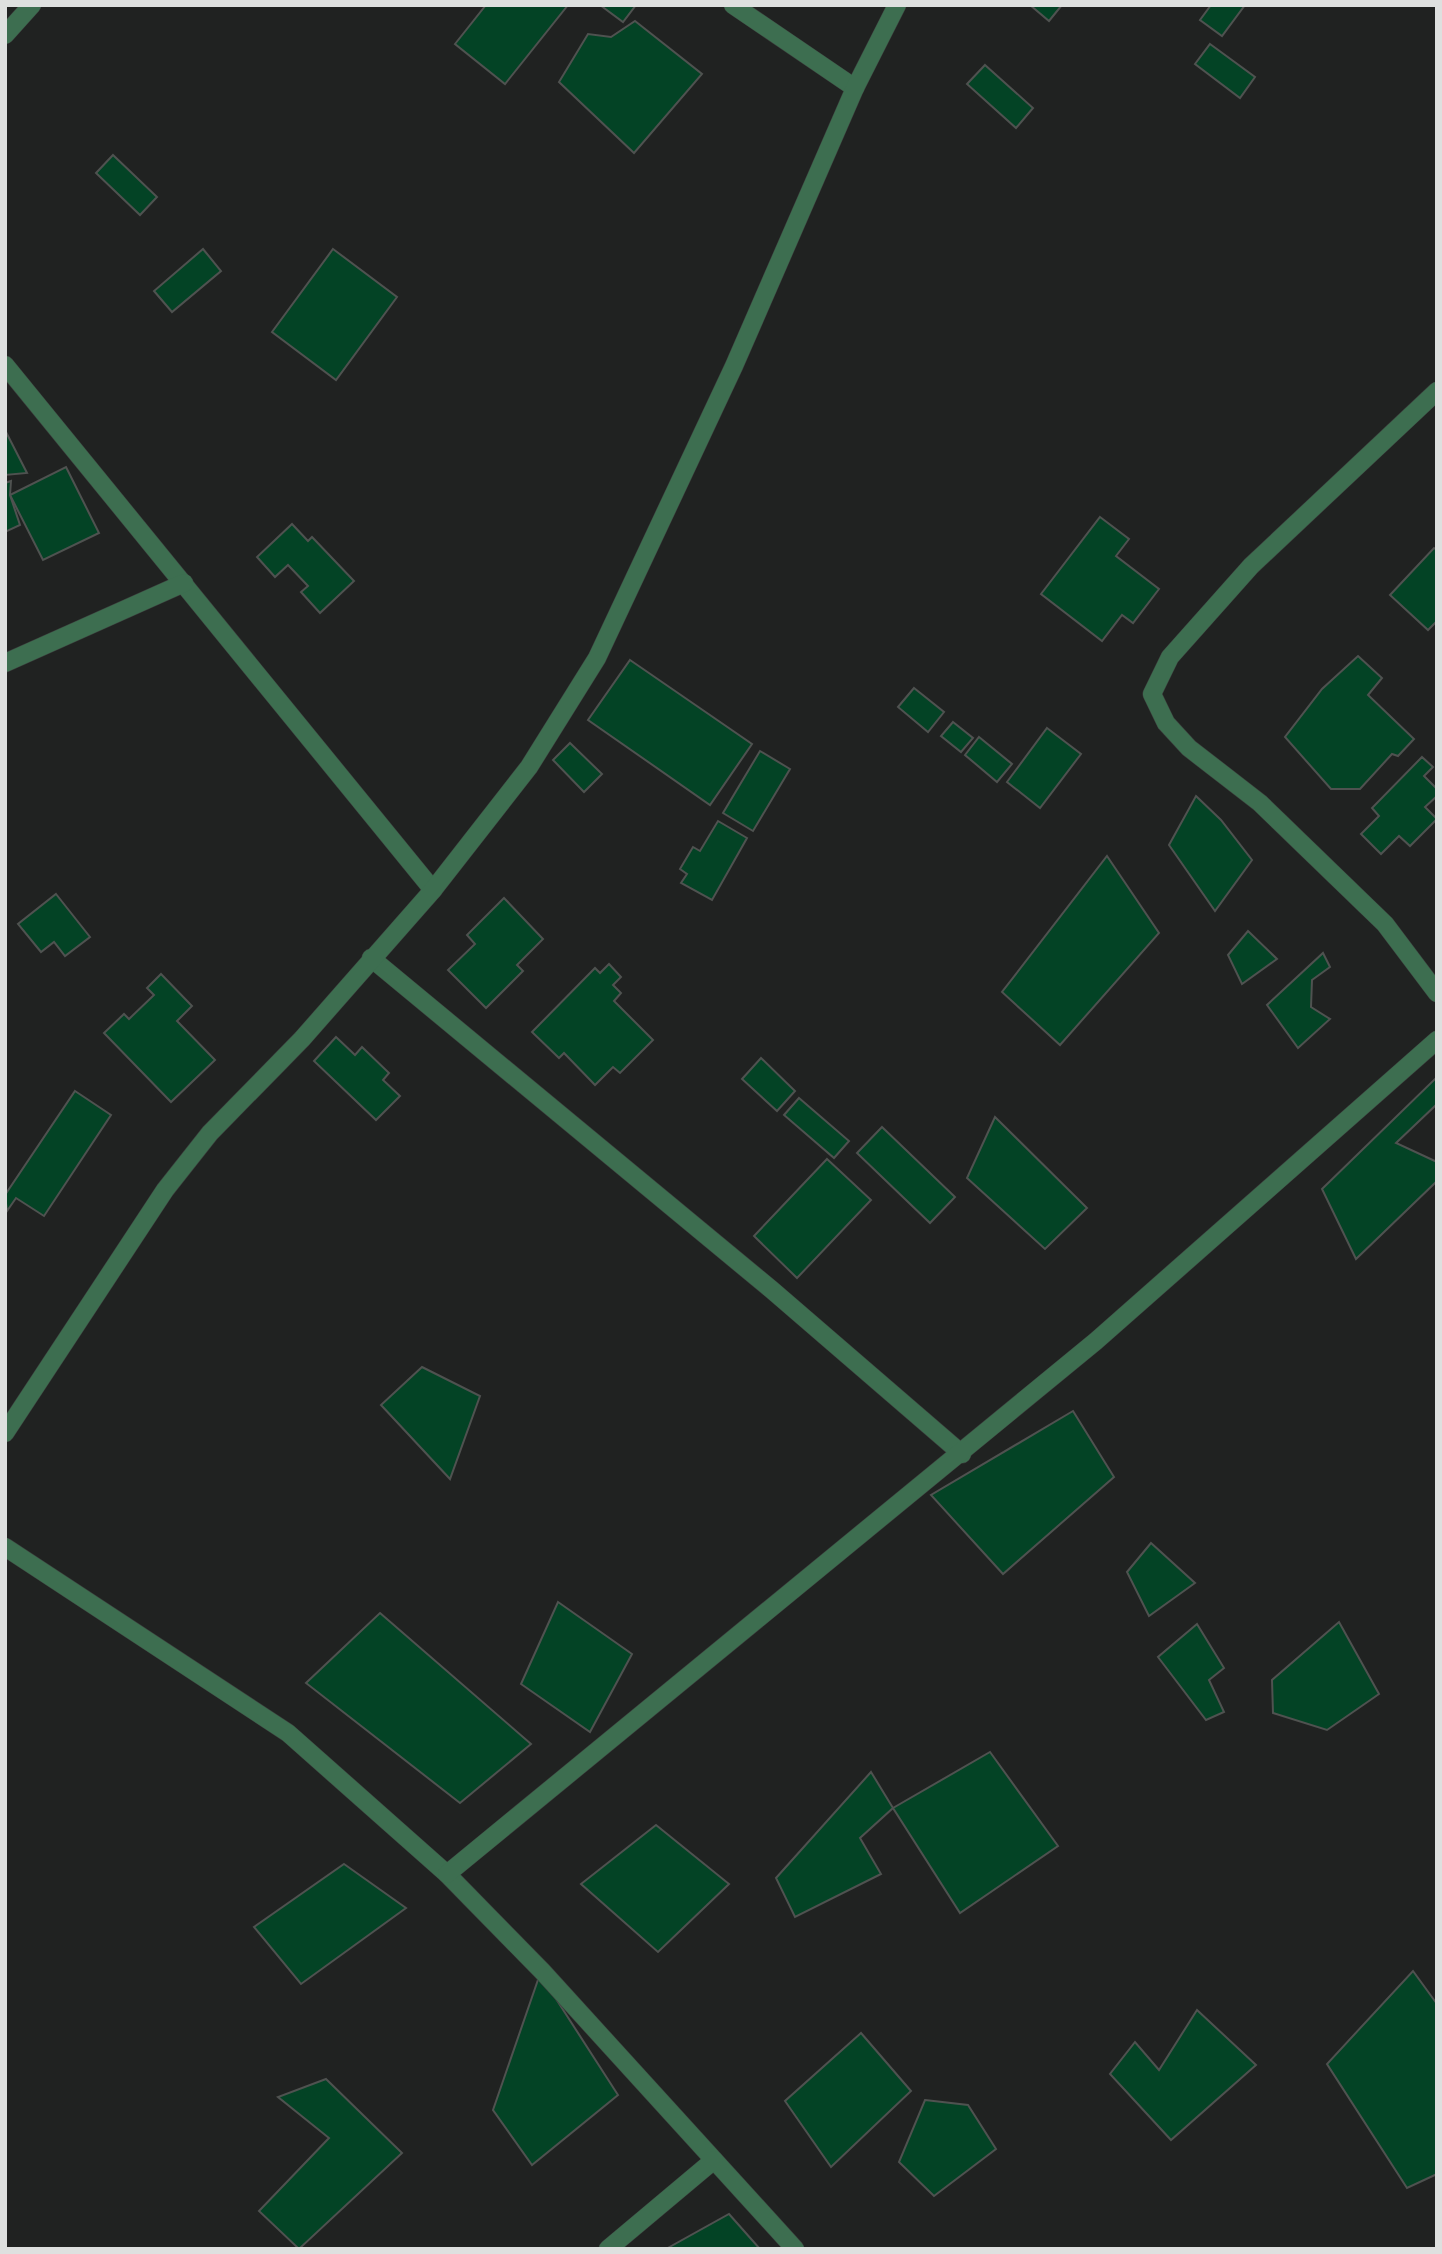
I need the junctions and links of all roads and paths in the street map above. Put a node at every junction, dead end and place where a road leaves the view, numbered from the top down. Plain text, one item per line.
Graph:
1 (32, 5) edge
2 (733, 5) edge
3 (897, 5) edge
4 (5, 35) edge
5 (855, 88) junction
6 (5, 365) edge
7 (1437, 391) edge
8 (184, 583) junction
9 (5, 663) edge
10 (433, 890) junction
11 (371, 958) junction
12 (1437, 993) edge
13 (1437, 1040) edge
14 (5, 1433) edge
15 (962, 1454) junction
16 (5, 1547) edge
17 (447, 1874) junction
18 (714, 2160) junction
19 (608, 2249) edge
20 (795, 2249) edge

1 - 4 street
2 - 5 street
3 - 5 street
5 - 10 street
6 - 8 street
7 - 12 street
8 - 9 street
8 - 10 street
10 - 11 street
11 - 14 street
11 - 15 street
13 - 15 street
15 - 17 street
16 - 17 street
17 - 18 street
18 - 19 street
18 - 20 street

